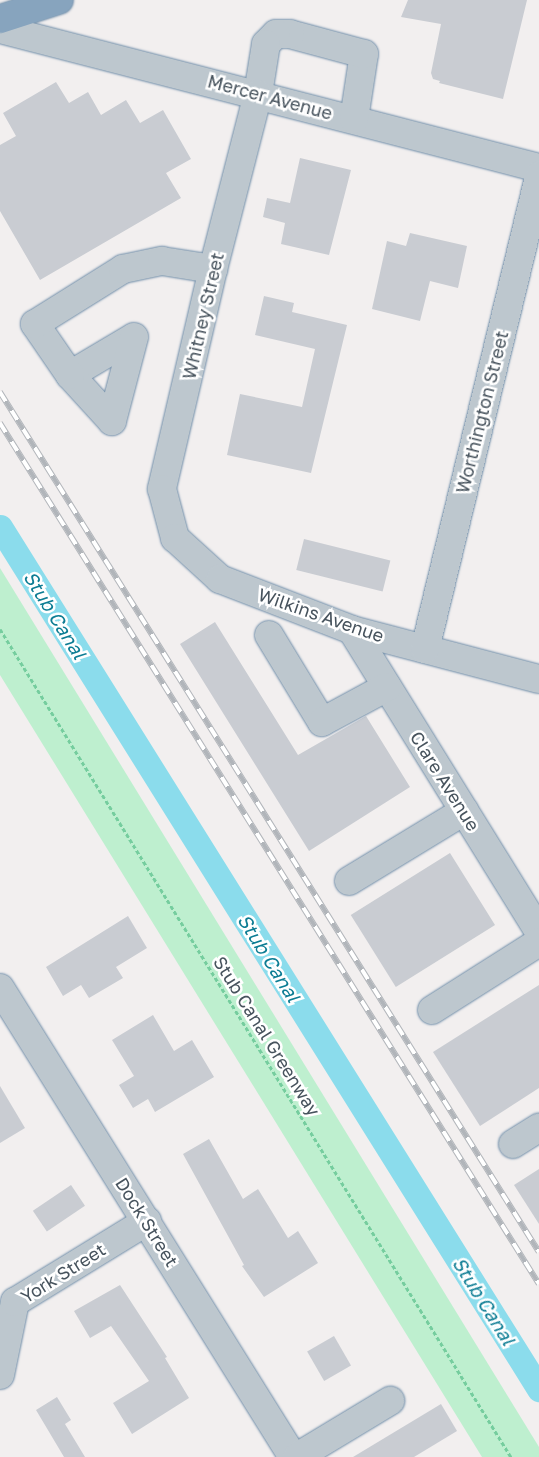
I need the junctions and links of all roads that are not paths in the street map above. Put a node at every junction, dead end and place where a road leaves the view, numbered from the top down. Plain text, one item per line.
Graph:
1 (59, 0) edge
2 (0, 19) edge
3 (0, 29) edge
4 (258, 94) junction
5 (354, 119) junction
6 (539, 168) edge
7 (539, 176) edge
8 (213, 269) junction
9 (70, 375) dead end
10 (175, 538) joint
11 (352, 630) junction
12 (269, 635) dead end
13 (425, 649) junction
14 (539, 678) edge
15 (387, 687) junction
16 (464, 811) junction
17 (350, 882) dead end
18 (539, 932) edge
19 (539, 942) edge
20 (0, 988) edge
21 (432, 1010) dead end
22 (539, 1128) edge
23 (513, 1144) dead end
24 (147, 1221) junction
25 (0, 1375) edge
26 (390, 1401) dead end
27 (290, 1456) edge

1 - 2 highway
3 - 4 street, Mercer Avenue
4 - 5 street, Mercer Avenue
4 - 5 street, Whitney Street
4 - 8 street, Whitney Street
5 - 6 street, Mercer Avenue
7 - 13 street, Worthington Street
8 - 9 street
8 - 10 street, Whitney Street
10 - 11 street, Wilkins Avenue
11 - 13 street, Wilkins Avenue
11 - 15 street, Clare Avenue
12 - 15 street
13 - 14 street, Wilkins Avenue
15 - 16 street, Clare Avenue
16 - 17 street
16 - 18 street, Clare Avenue
19 - 21 street
20 - 24 street, Dock Street
22 - 23 street
24 - 25 street, York Street
24 - 27 street, Dock Street
26 - 27 street

